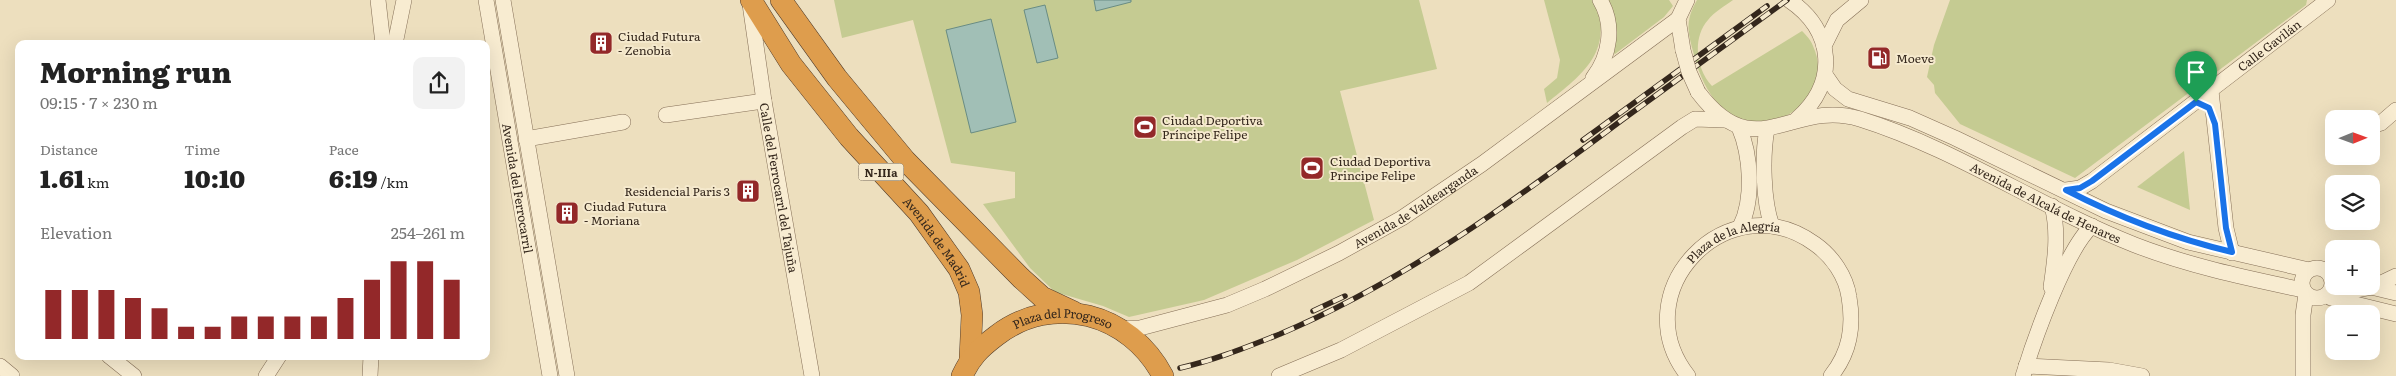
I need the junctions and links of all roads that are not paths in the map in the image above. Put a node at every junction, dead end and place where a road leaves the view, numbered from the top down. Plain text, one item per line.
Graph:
1 (378, 0) edge
2 (404, 0) edge
3 (486, 0) edge
4 (503, 0) edge
5 (750, 0) edge
6 (781, 0) edge
7 (1600, 0) edge
8 (1789, 0) edge
9 (1860, 0) edge
10 (2320, 3) edge
11 (1681, 6) edge
12 (383, 40) edge
13 (395, 40) edge
14 (1824, 46) junction
15 (1826, 76) junction
16 (1585, 89) junction
17 (2211, 91) junction
18 (764, 100) junction
19 (2196, 102) junction
20 (2396, 110) edge
21 (666, 115) dead end
22 (1724, 120) junction
23 (623, 122) dead end
24 (1794, 122) junction
25 (2380, 123) edge
26 (2215, 124) junction
27 (1739, 127) junction
28 (1767, 129) junction
29 (526, 139) junction
30 (2066, 190) junction
31 (2052, 206) junction
32 (1772, 226) junction
33 (2092, 226) junction
34 (1740, 227) junction
35 (2232, 252) junction
36 (2309, 270) junction
37 (2325, 271) edge
38 (2396, 276) edge
39 (2380, 283) edge
40 (2380, 289) edge
41 (2304, 292) junction
42 (2396, 293) edge
43 (2325, 295) edge
44 (2333, 295) edge
45 (2323, 297) junction
46 (1074, 312) junction
47 (2396, 314) edge
48 (2041, 324) junction
49 (1122, 329) junction
50 (2302, 345) junction
51 (114, 360) edge
52 (276, 360) edge
53 (371, 360) edge
54 (0, 366) edge
55 (966, 367) edge
56 (2025, 371) edge
57 (12, 376) edge
58 (134, 376) edge
59 (266, 376) edge
60 (370, 376) edge
61 (550, 376) edge
62 (567, 376) edge
63 (812, 376) edge
64 (1163, 376) edge
65 (1279, 376) edge
66 (1688, 376) edge
67 (1831, 376) edge
68 (2142, 376) edge
69 (2303, 376) edge

1 - 12 street
2 - 13 street
3 - 61 street, Avenida del Ferrocarril
4 - 29 street, Avenida del Ferrocarril
5 - 18 street, Calle del Ferrocarrl del Tajuña
5 - 55 highway, Avenida de Madrid / N-IIIa
6 - 46 highway, N-IIIa
7 - 16 street
8 - 14 street
9 - 14 street
10 - 17 street, Calle Gavilán
11 - 16 street, Avenida de Valdearganda
11 - 22 street, bridge
14 - 15 street
15 - 24 street
15 - 30 street, Avenida de Alcalá de Henares
16 - 49 street, Avenida de Valdearganda
17 - 19 street, Calle Gavilán
17 - 26 street
18 - 21 street
18 - 63 street, Calle del Ferrocarrl del Tajuña
19 - 26 street
19 - 30 street, Calle Gavilán
20 - 25 street
22 - 27 street, Avenida de Alcalá de Henares
22 - 65 street
23 - 29 street
24 - 28 street, Avenida de Alcalá de Henares
24 - 31 street, Avenida de Alcalá de Henares
26 - 35 street
27 - 28 street, Avenida de Alcalá de Henares
27 - 34 street
28 - 32 street
29 - 62 street, Avenida del Ferrocarril
30 - 35 street, Avenida de Alcalá de Henares
31 - 33 street, Avenida de Alcalá de Henares
31 - 48 street
32 - 34 street, Plaza de la Alegría
32 - 67 street, Plaza de la Alegría
33 - 41 street, Avenida de Alcalá de Henares
33 - 48 street
34 - 66 street, Plaza de la Alegría
35 - 36 street, Avenida de Alcalá de Henares
36 - 37 street
36 - 41 street
38 - 39 street
40 - 42 street
41 - 45 street
41 - 50 street
43 - 45 street
44 - 45 street
45 - 47 street
45 - 50 street
46 - 49 highway, Plaza del Progreso / N-IIIa
46 - 55 highway, Plaza del Progreso / N-IIIa
48 - 56 street
49 - 64 highway, Plaza del Progreso / N-IIIa
50 - 69 street
51 - 58 street
52 - 59 street
53 - 60 street
54 - 57 street
56 - 68 street

